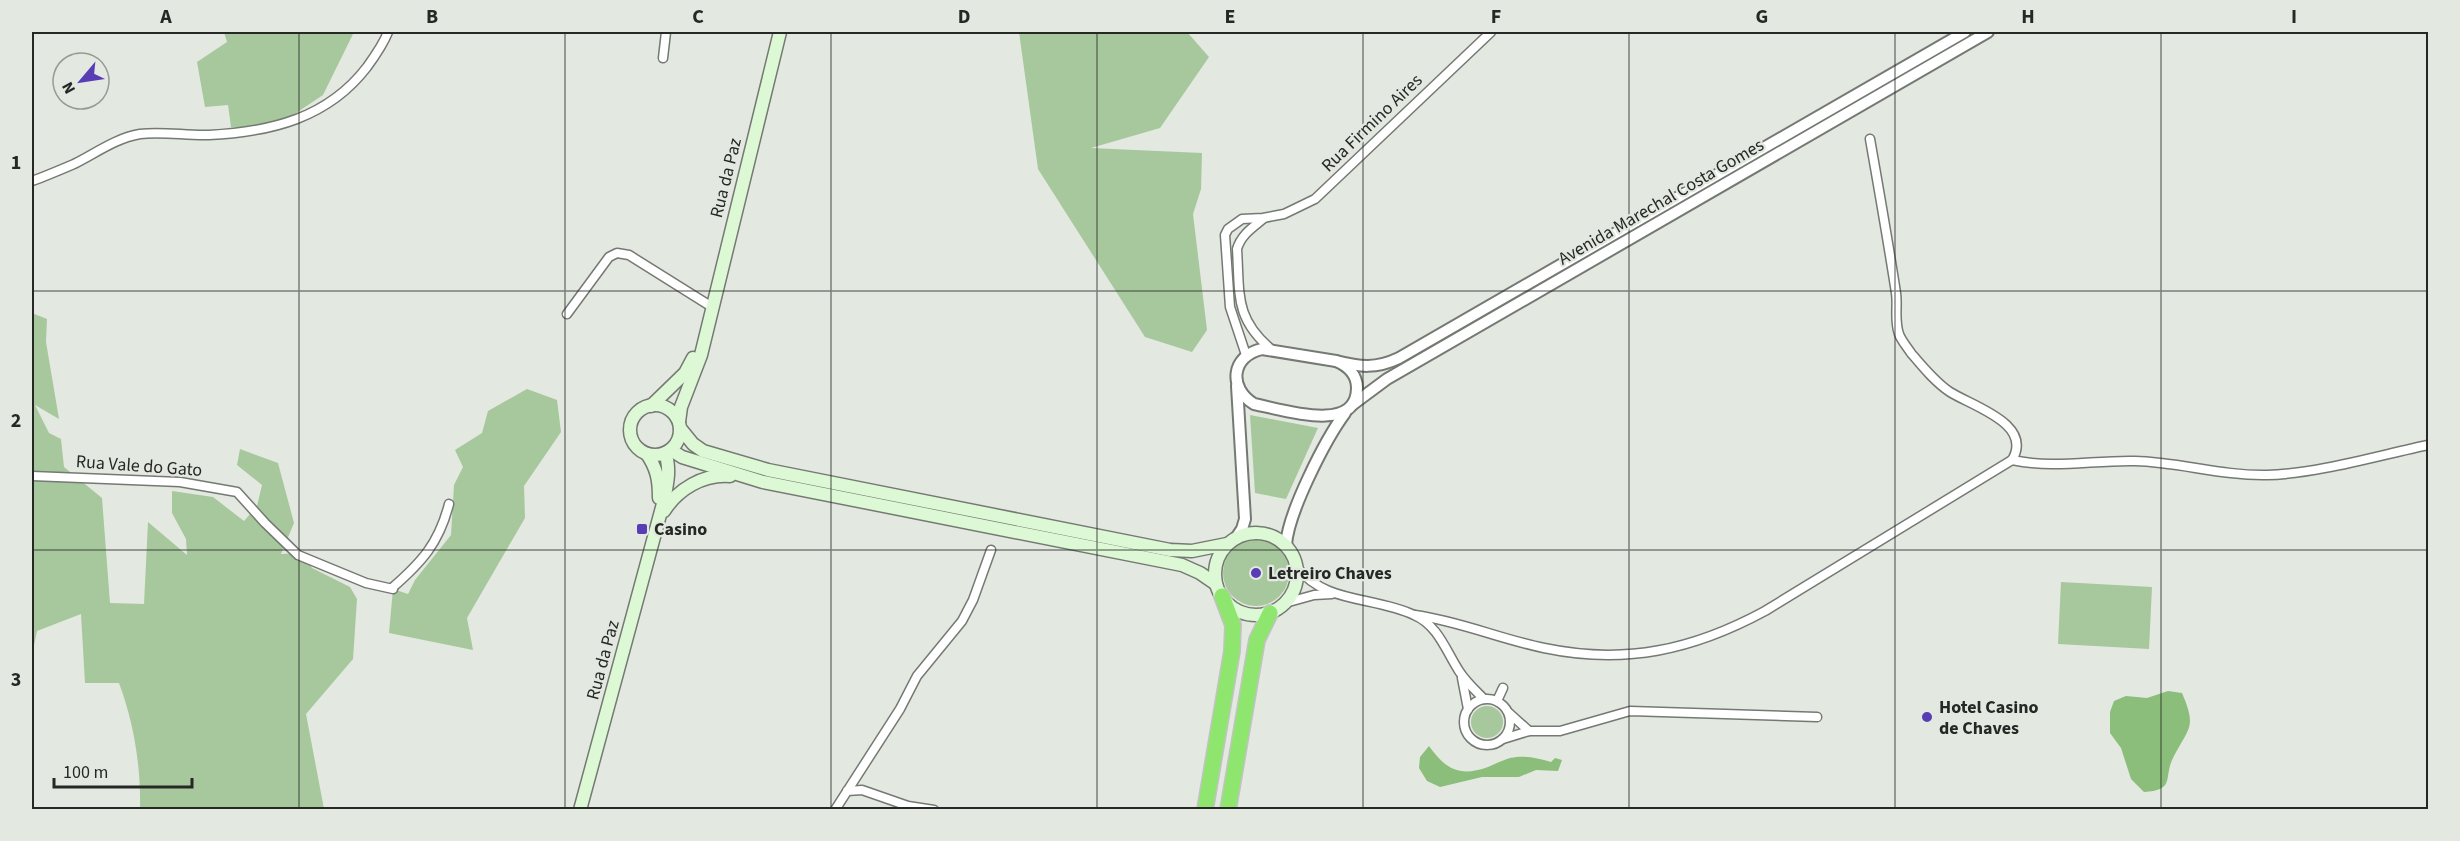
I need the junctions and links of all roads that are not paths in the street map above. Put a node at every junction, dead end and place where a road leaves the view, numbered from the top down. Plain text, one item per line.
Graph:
1 (388, 32) edge
2 (666, 32) edge
3 (780, 32) edge
4 (1491, 32) edge
5 (1965, 32) edge
6 (1988, 32) edge
7 (663, 58) dead end
8 (1870, 139) dead end
9 (32, 181) edge
10 (1263, 218) junction
11 (712, 307) junction
12 (567, 314) dead end
13 (705, 333) junction
14 (1272, 350) junction
15 (1246, 355) junction
16 (1336, 361) junction
17 (1236, 383) junction
18 (651, 406) junction
19 (1349, 408) junction
20 (679, 425) junction
21 (2428, 445) edge
22 (668, 452) junction
23 (647, 454) junction
24 (2012, 460) junction
25 (32, 476) edge
26 (747, 477) junction
27 (449, 504) dead end
28 (659, 520) junction
29 (1232, 541) junction
30 (1286, 545) junction
31 (991, 550) dead end
32 (1297, 567) junction
33 (1219, 590) junction
34 (1335, 594) junction
35 (1285, 603) junction
36 (1270, 613) junction
37 (1415, 615) junction
38 (1460, 672) junction
39 (1503, 688) dead end
40 (1484, 699) junction
41 (1497, 701) junction
42 (1468, 709) junction
43 (1508, 712) junction
44 (1816, 717) dead end
45 (1529, 731) junction
46 (1503, 739) junction
47 (847, 791) junction
48 (580, 810) edge
49 (835, 810) edge
50 (934, 810) edge
51 (1205, 810) edge
52 (1228, 810) edge

1 - 9 street
2 - 7 street
3 - 11 main road, Rua da Paz
4 - 10 street, Rua Firmino Aires
5 - 16 street, Avenida Marechal Costa Gomes
6 - 19 street, Avenida Marechal Costa Gomes
8 - 24 street
10 - 14 street
10 - 15 street, Rua Firmino Aires
11 - 12 street
11 - 13 main road, Rua da Paz
13 - 18 main road
13 - 20 main road
14 - 15 street
14 - 16 street, Avenida Marechal Costa Gomes
15 - 17 street
16 - 19 street
17 - 19 street
17 - 29 street
18 - 20 main road
18 - 23 main road
19 - 30 street, Avenida Marechal Costa Gomes
20 - 22 main road
20 - 29 main road
21 - 24 street
22 - 23 main road
22 - 26 main road
22 - 28 main road
23 - 28 main road
24 - 37 street
25 - 27 street, Rua Vale do Gato
26 - 28 main road
26 - 33 main road
28 - 48 main road, Rua da Paz
29 - 30 main road
29 - 33 main road
30 - 32 main road
31 - 47 street
32 - 34 street
32 - 35 main road
33 - 36 main road
33 - 51 highway
34 - 35 street
34 - 37 street
35 - 36 main road
36 - 52 highway
37 - 38 street
38 - 40 street
38 - 42 street
39 - 41 street
40 - 41 street
40 - 42 street
41 - 43 street
42 - 46 street
43 - 45 street
43 - 46 street
44 - 45 street
45 - 46 street
47 - 49 street
47 - 50 street

